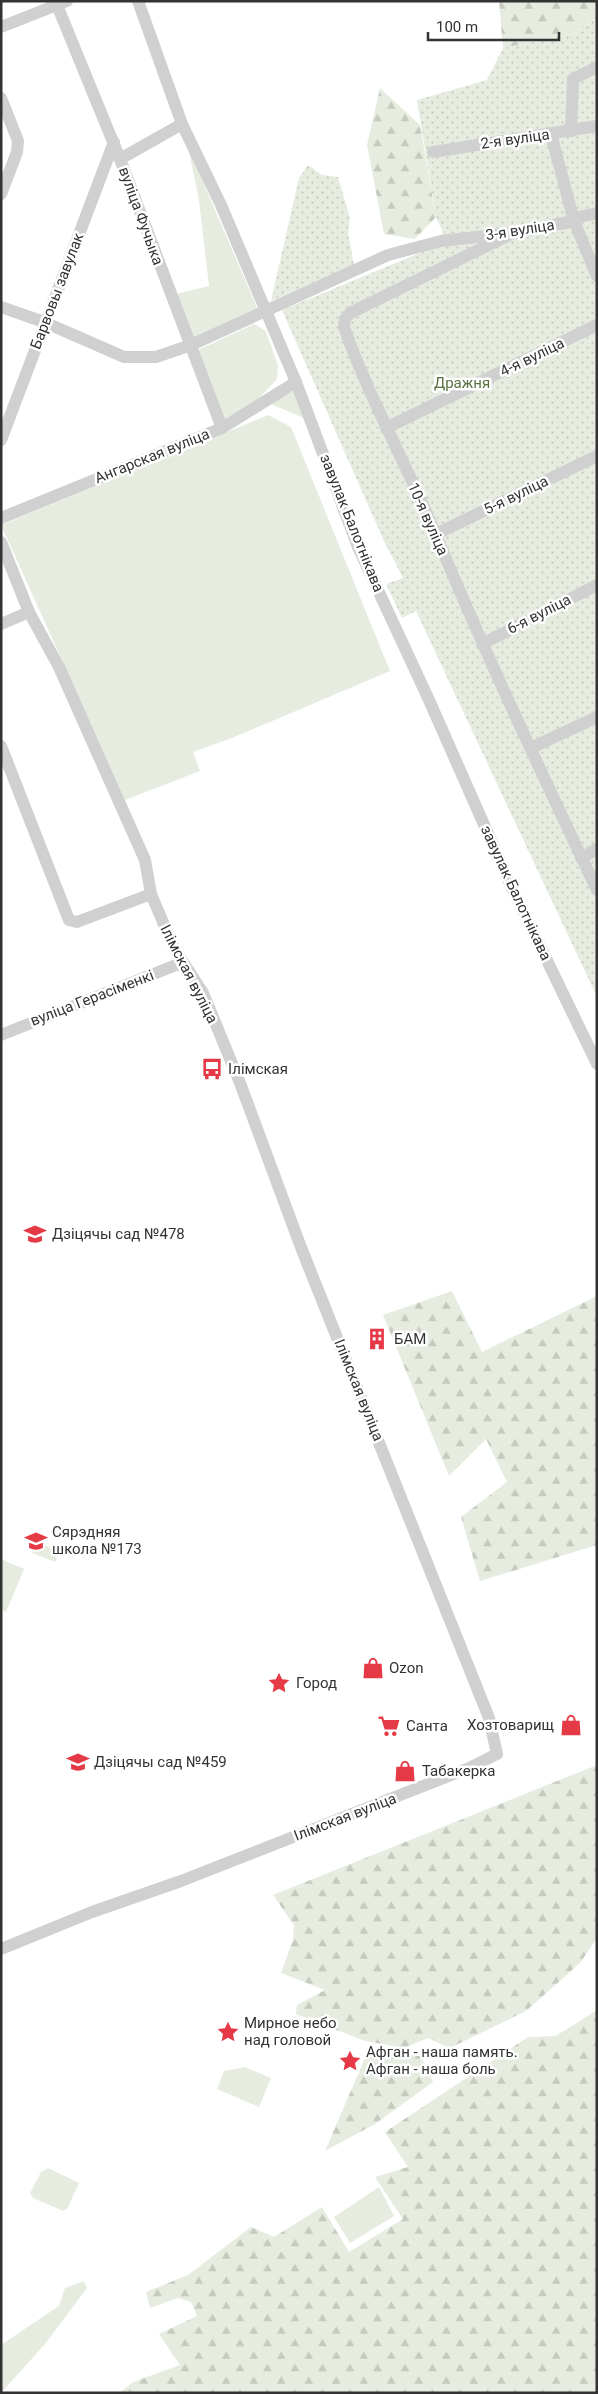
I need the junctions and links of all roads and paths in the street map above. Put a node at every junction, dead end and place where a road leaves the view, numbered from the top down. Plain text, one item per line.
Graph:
1 (138, 1) edge
2 (62, 3) edge
3 (1, 27) edge
4 (597, 67) edge
5 (1, 98) edge
6 (182, 124) junction
7 (597, 126) edge
8 (571, 131) junction
9 (551, 134) junction
10 (114, 142) junction
11 (433, 152) dead end
12 (120, 159) junction
13 (1, 194) edge
14 (597, 213) edge
15 (574, 221) junction
16 (513, 233) junction
17 (597, 276) edge
18 (1, 307) edge
19 (265, 310) junction
20 (44, 322) junction
21 (597, 325) edge
22 (191, 345) junction
23 (296, 382) junction
24 (222, 428) junction
25 (386, 428) junction
26 (1, 440) edge
27 (597, 456) edge
28 (1, 518) edge
29 (436, 534) junction
30 (1, 542) edge
31 (597, 585) edge
32 (29, 612) junction
33 (1, 624) edge
34 (482, 644) junction
35 (597, 717) edge
36 (1, 746) edge
37 (531, 748) junction
38 (597, 849) edge
39 (582, 858) junction
40 (597, 890) edge
41 (151, 894) junction
42 (184, 966) junction
43 (2, 1030) edge
44 (597, 1064) edge
45 (1, 1949) edge

1 - 6 street, завулак Балотнікава
2 - 3 street
2 - 10 street, вуліца Фучыка
4 - 8 street
5 - 13 street
6 - 12 street
6 - 19 street, завулак Балотнікава
7 - 8 street, 2-я вуліца
8 - 9 street, 2-я вуліца
9 - 11 street, 2-я вуліца
9 - 15 street
10 - 12 street, вуліца Фучыка
10 - 20 street, Барвовы завулак
12 - 22 street, вуліца Фучыка
14 - 15 street, 3-я вуліца
15 - 16 street, 3-я вуліца
15 - 17 street
16 - 19 street, 3-я вуліца
16 - 25 street, 10-я вуліца
18 - 20 street, 3-я вуліца
19 - 22 street, 3-я вуліца
19 - 23 street, завулак Балотнікава
20 - 22 street, 3-я вуліца
20 - 26 street, Барвовы завулак
21 - 25 street, 4-я вуліца
22 - 24 street, вуліца Фучыка
23 - 24 street, Ангарская вуліца
23 - 44 street, завулак Балотнікава
24 - 28 street, Ангарская вуліца
25 - 29 street, 10-я вуліца
27 - 29 street, 5-я вуліца
29 - 34 street, 10-я вуліца
30 - 32 street, Ілімская вуліца
31 - 34 street, 6-я вуліца
32 - 33 street
32 - 41 street, Ілімская вуліца
34 - 37 street, 10-я вуліца
35 - 37 street
36 - 41 street
37 - 39 street, 10-я вуліца
38 - 39 street
39 - 40 street, 10-я вуліца
41 - 42 street, Ілімская вуліца
42 - 43 street, вуліца Герасіменкі
42 - 45 street, Ілімская вуліца

